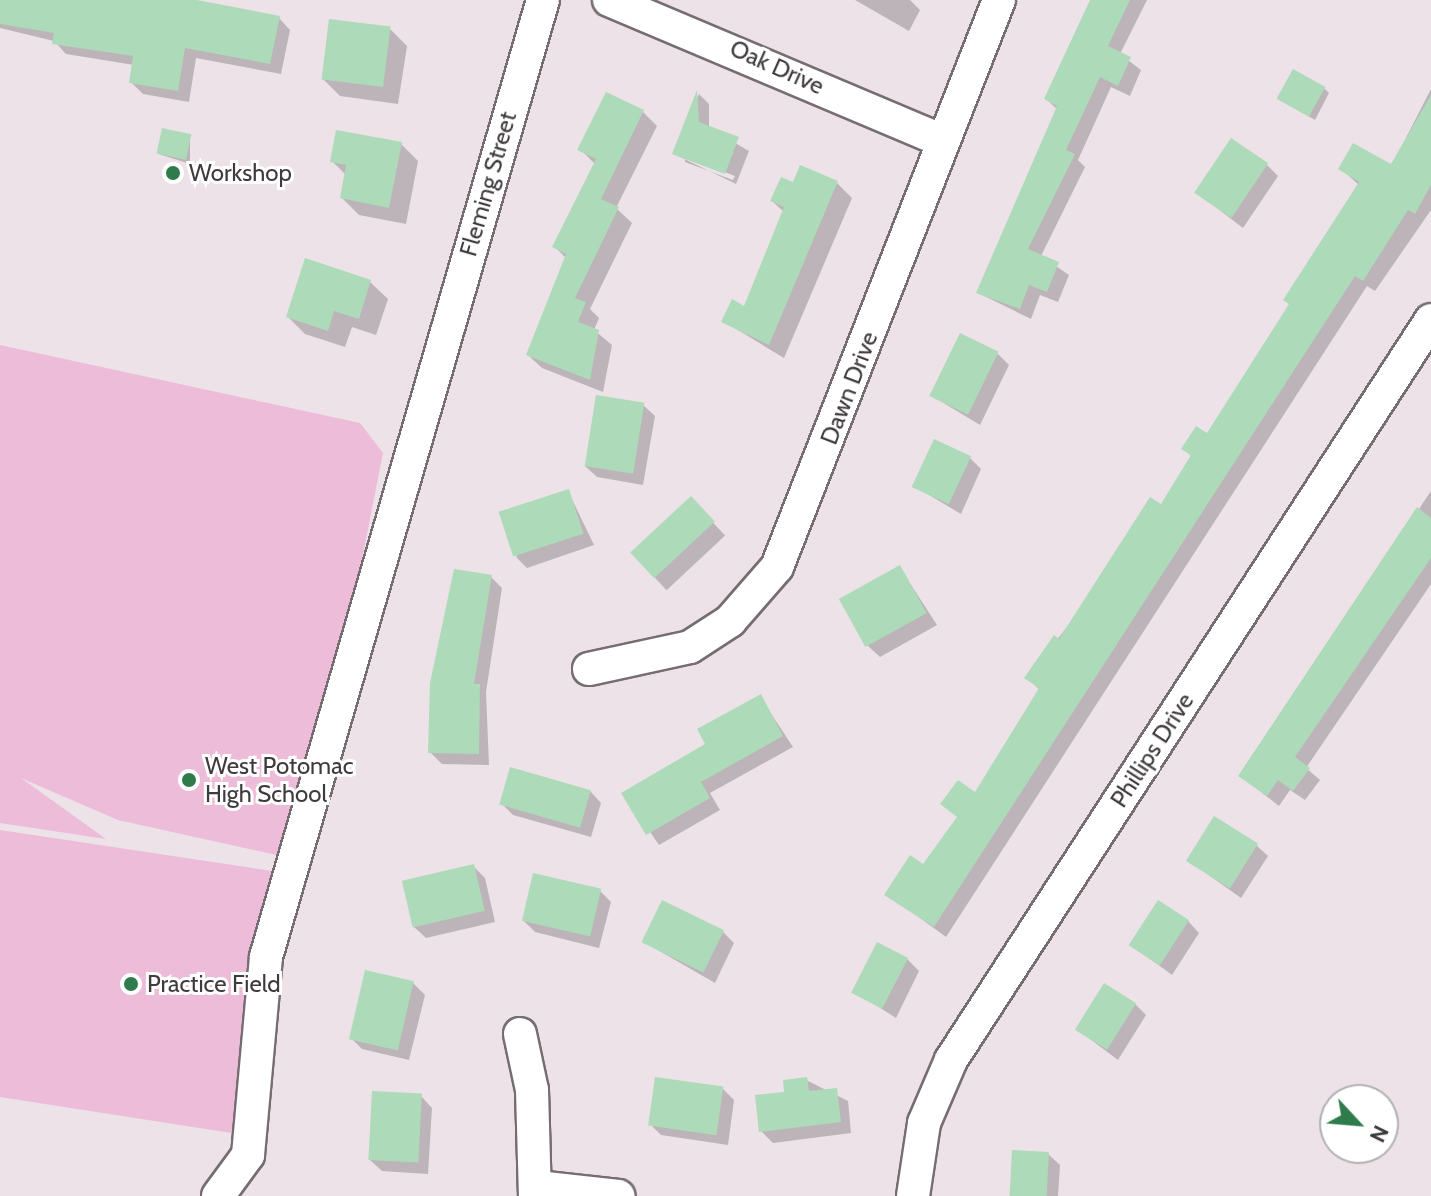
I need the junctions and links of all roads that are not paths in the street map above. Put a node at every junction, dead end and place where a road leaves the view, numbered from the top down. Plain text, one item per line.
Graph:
1 (543, 0) edge
2 (609, 0) edge
3 (999, 0) edge
4 (942, 141) junction
5 (1431, 320) edge
6 (589, 669) dead end
7 (520, 1034) dead end
8 (536, 1192) edge
9 (218, 1196) edge
10 (619, 1196) edge
11 (913, 1196) edge

1 - 9 street, Fleming Street
2 - 4 street, Oak Drive
3 - 4 street, Dawn Drive
4 - 6 street, Dawn Drive
5 - 11 street, Phillips Drive
7 - 8 street
8 - 10 street

